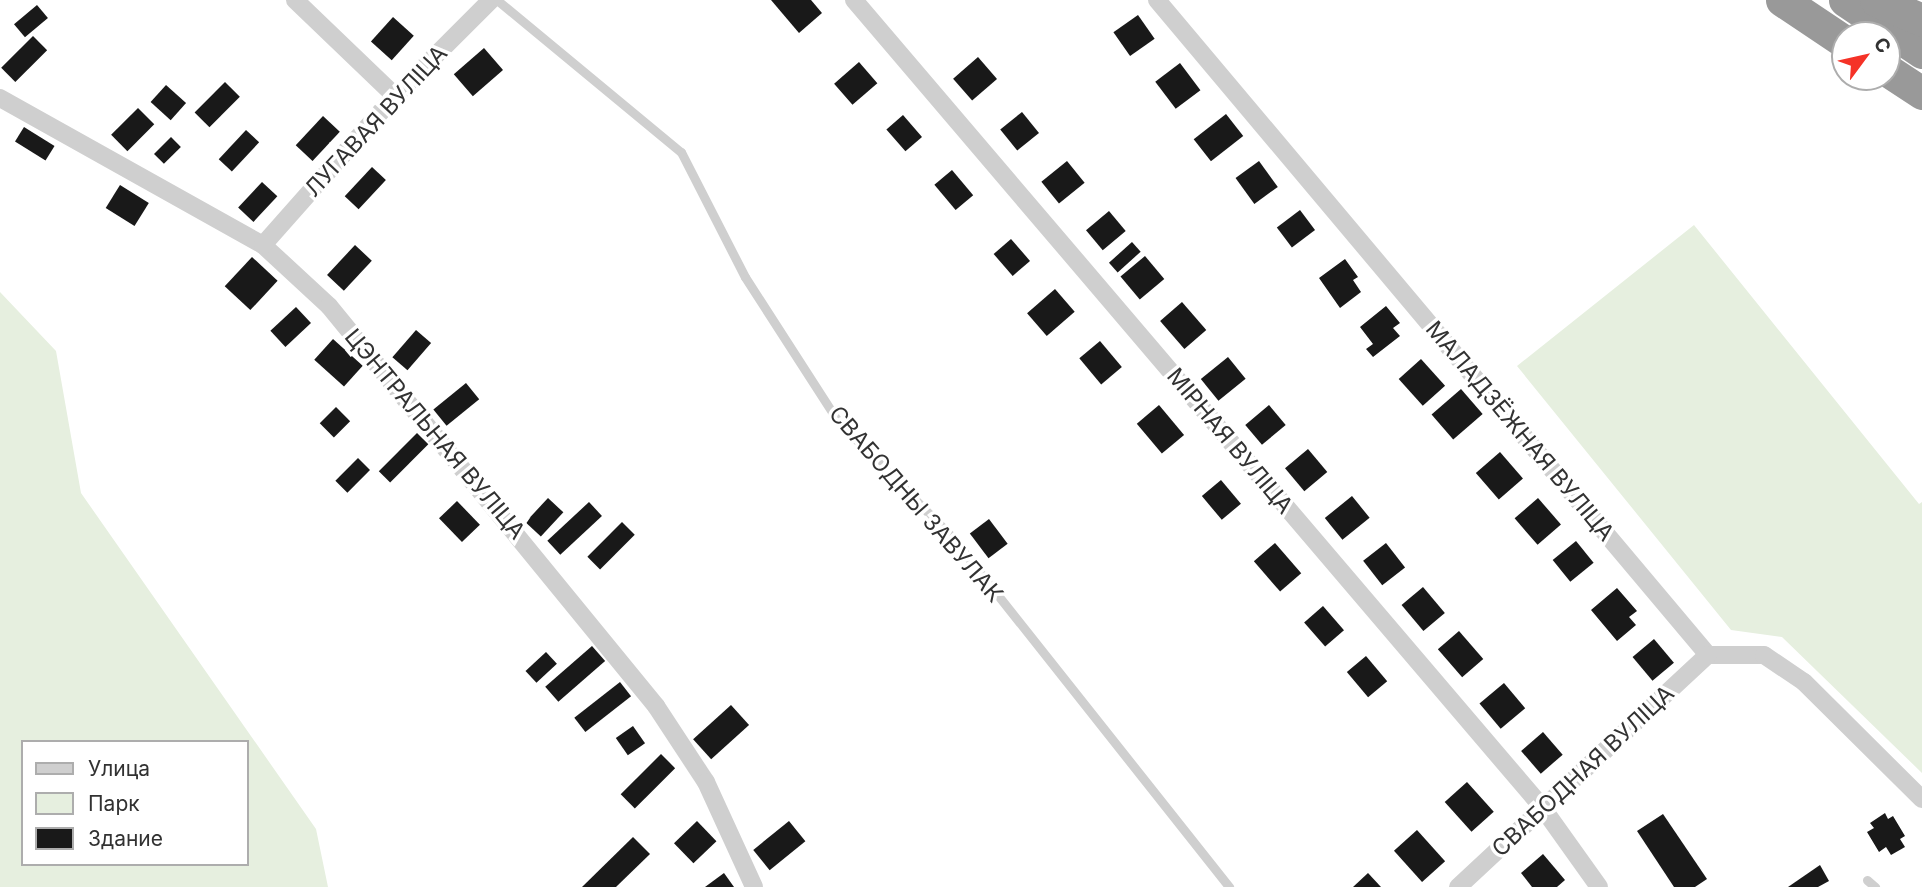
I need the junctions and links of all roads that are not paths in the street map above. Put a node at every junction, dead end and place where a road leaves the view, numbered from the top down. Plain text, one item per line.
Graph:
1 (295, 0) edge
2 (491, 0) edge
3 (498, 0) edge
4 (854, 0) edge
5 (1157, 0) edge
6 (1782, 0) edge
7 (1845, 0) edge
8 (1875, 0) edge
9 (1922, 20) edge
10 (1831, 33) edge
11 (1922, 52) edge
12 (1901, 79) edge
13 (1922, 93) edge
14 (395, 96) junction
15 (0, 98) edge
16 (263, 245) junction
17 (1708, 654) junction
18 (1922, 799) edge
19 (1542, 807) junction
20 (754, 887) edge
21 (1229, 887) edge
22 (1458, 887) edge
23 (1599, 887) edge

1 - 14 street
2 - 14 street, ЛУГАВАЯ ВУЛІЦА
3 - 21 lane, СВАБОДНЫ ЗАВУЛАК
4 - 19 street, МІРНАЯ ВУЛІЦА
5 - 17 street, МАЛАДЗЁЖНАЯ ВУЛІЦА
6 - 10 highway
7 - 11 highway
8 - 9 highway
12 - 13 highway
14 - 16 street, ЛУГАВАЯ ВУЛІЦА
15 - 16 street, ЦЭНТРАЛЬНАЯ ВУЛІЦА
16 - 20 street, ЦЭНТРАЛЬНАЯ ВУЛІЦА
17 - 18 street
17 - 19 street, СВАБОДНАЯ ВУЛІЦА
19 - 22 street, СВАБОДНАЯ ВУЛІЦА
19 - 23 street, МІРНАЯ ВУЛІЦА

